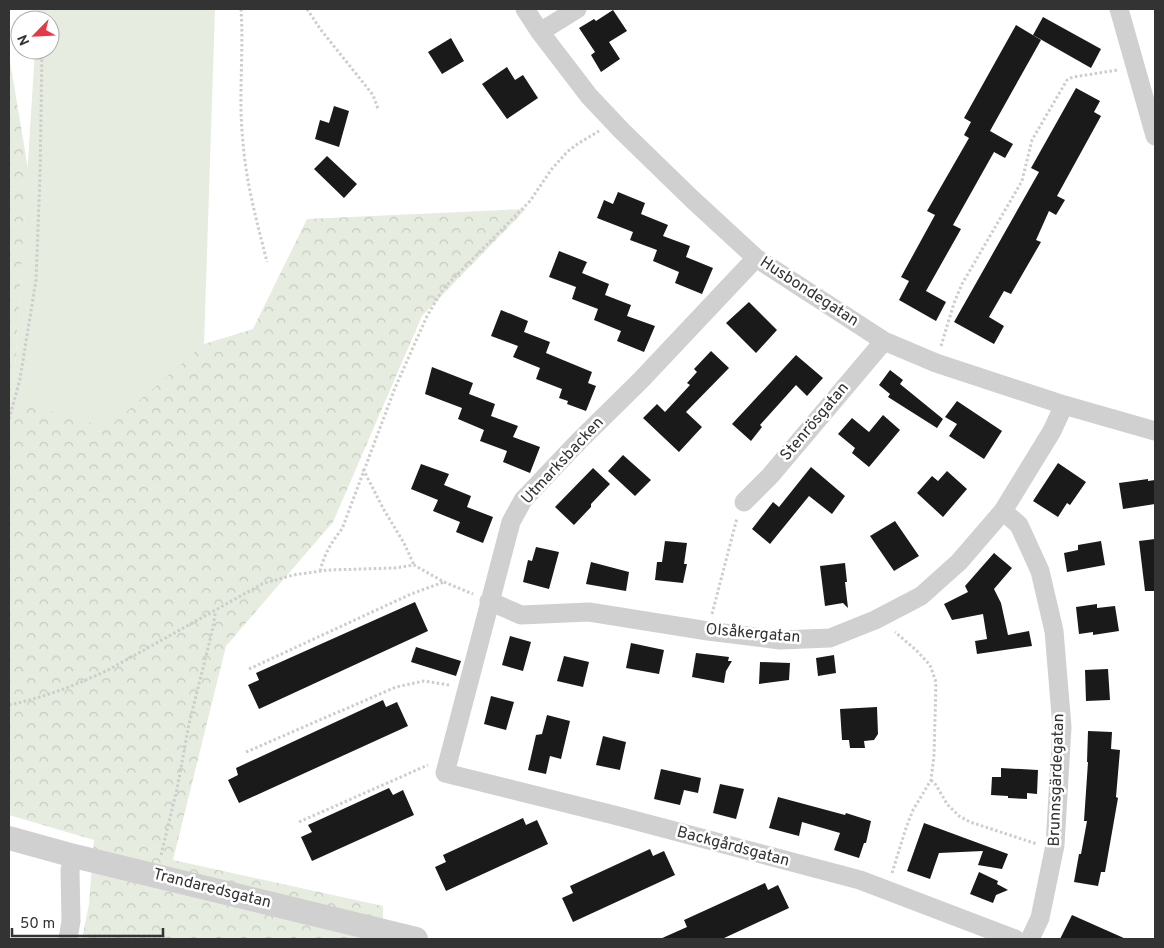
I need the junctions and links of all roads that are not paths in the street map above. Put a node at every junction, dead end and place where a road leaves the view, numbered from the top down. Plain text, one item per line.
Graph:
1 (525, 9) edge
2 (576, 9) edge
3 (1119, 9) edge
4 (540, 32) junction
5 (1155, 136) edge
6 (756, 258) junction
7 (884, 341) junction
8 (1064, 405) junction
9 (1155, 431) edge
10 (744, 502) road end
11 (1003, 510) junction
12 (489, 601) junction
13 (447, 767) joint
14 (9, 838) edge
15 (74, 856) junction
16 (69, 930) edge
17 (416, 939) edge
18 (1015, 939) edge
19 (1030, 939) edge

1 - 4 street, Husbondegatan
2 - 4 street
3 - 5 street
4 - 6 street, Husbondegatan
6 - 7 street, Husbondegatan
6 - 12 street, Utmarksbacken
7 - 8 street, Husbondegatan
7 - 10 street, Stenrösgatan
8 - 9 street, Husbondegatan
8 - 11 street, Olsåkergatan
11 - 12 street, Olsåkergatan
11 - 19 street, Brunnsgärdegatan
12 - 13 street, Utmarksbacken
13 - 18 street, Backgårdsgatan
14 - 15 street, Trandaredsgatan
15 - 16 street
15 - 17 street, Trandaredsgatan

